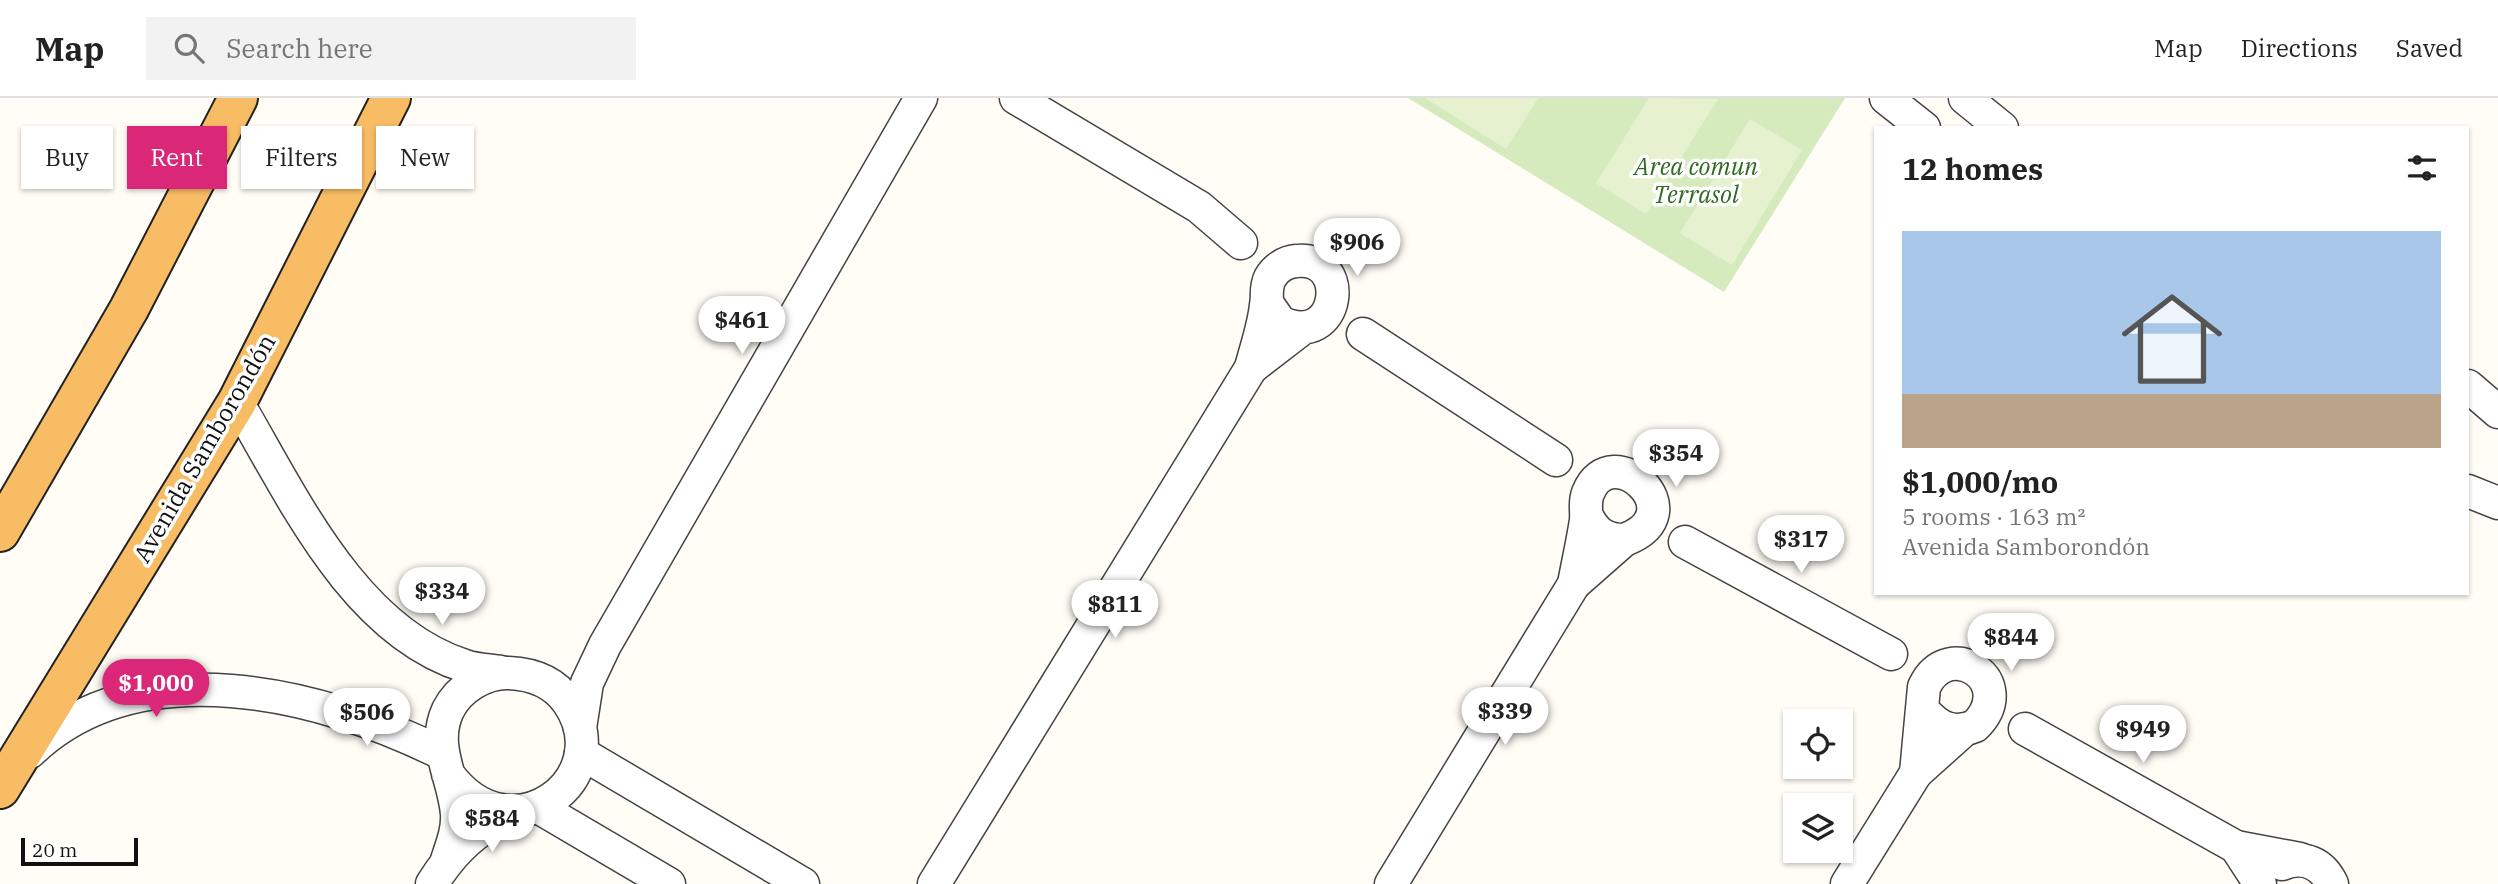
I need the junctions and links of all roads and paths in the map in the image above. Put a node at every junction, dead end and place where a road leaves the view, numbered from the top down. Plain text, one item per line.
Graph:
1 (238, 98) edge
2 (391, 98) edge
3 (921, 98) edge
4 (1016, 98) edge
5 (1886, 98) edge
6 (1965, 98) edge
7 (1921, 126) edge
8 (2000, 126) edge
9 (1241, 243) junction
10 (1316, 269) junction
11 (1266, 297) junction
12 (1308, 326) junction
13 (1363, 334) junction
14 (1251, 369) junction
15 (2469, 387) edge
16 (237, 402) junction
17 (2498, 412) edge
18 (1556, 460) junction
19 (1620, 473) junction
20 (1647, 488) junction
21 (2469, 491) edge
22 (2498, 503) edge
23 (1586, 511) junction
24 (0, 532) edge
25 (1630, 538) junction
26 (1685, 542) junction
27 (1574, 584) junction
28 (605, 645) junction
29 (1891, 654) junction
30 (1956, 663) junction
31 (514, 673) junction
32 (1984, 677) junction
33 (1923, 705) junction
34 (1970, 728) junction
35 (2025, 729) junction
36 (580, 740) junction
37 (445, 763) junction
38 (1916, 773) junction
39 (6, 779) edge
40 (526, 810) junction
41 (2236, 847) junction
42 (2300, 859) junction
43 (440, 872) edge
44 (2331, 881) edge
45 (669, 884) edge
46 (803, 884) edge
47 (934, 884) edge
48 (1391, 884) edge
49 (1847, 884) edge
50 (2259, 884) edge
51 (2267, 884) edge

1 - 24 highway
2 - 16 highway, Avenida Samborondón
3 - 28 street
4 - 9 street
5 - 7 street
6 - 8 street
9 - 10 street
9 - 11 street
10 - 11 street
10 - 12 street
10 - 13 street
11 - 12 street
11 - 14 street
12 - 13 street
12 - 14 street
13 - 18 street
14 - 47 street
15 - 17 street
16 - 31 street
16 - 39 highway, Avenida Samborondón
18 - 19 street
18 - 23 street
19 - 20 street
19 - 23 street
20 - 25 street
20 - 26 street
21 - 22 street
23 - 25 street
23 - 27 street
25 - 26 street
25 - 27 street
26 - 29 street
27 - 48 street
28 - 31 street
28 - 36 street
29 - 30 street
29 - 33 street
30 - 32 street
30 - 33 street
31 - 36 street
31 - 37 street
32 - 34 street
32 - 35 street
33 - 34 street
33 - 38 street
34 - 35 street
34 - 38 street
35 - 41 street
36 - 40 street
36 - 46 street
37 - 39 street
37 - 40 street
37 - 43 street
38 - 49 street
40 - 43 street
40 - 45 street
41 - 42 street
41 - 50 street
42 - 44 street
42 - 51 street

